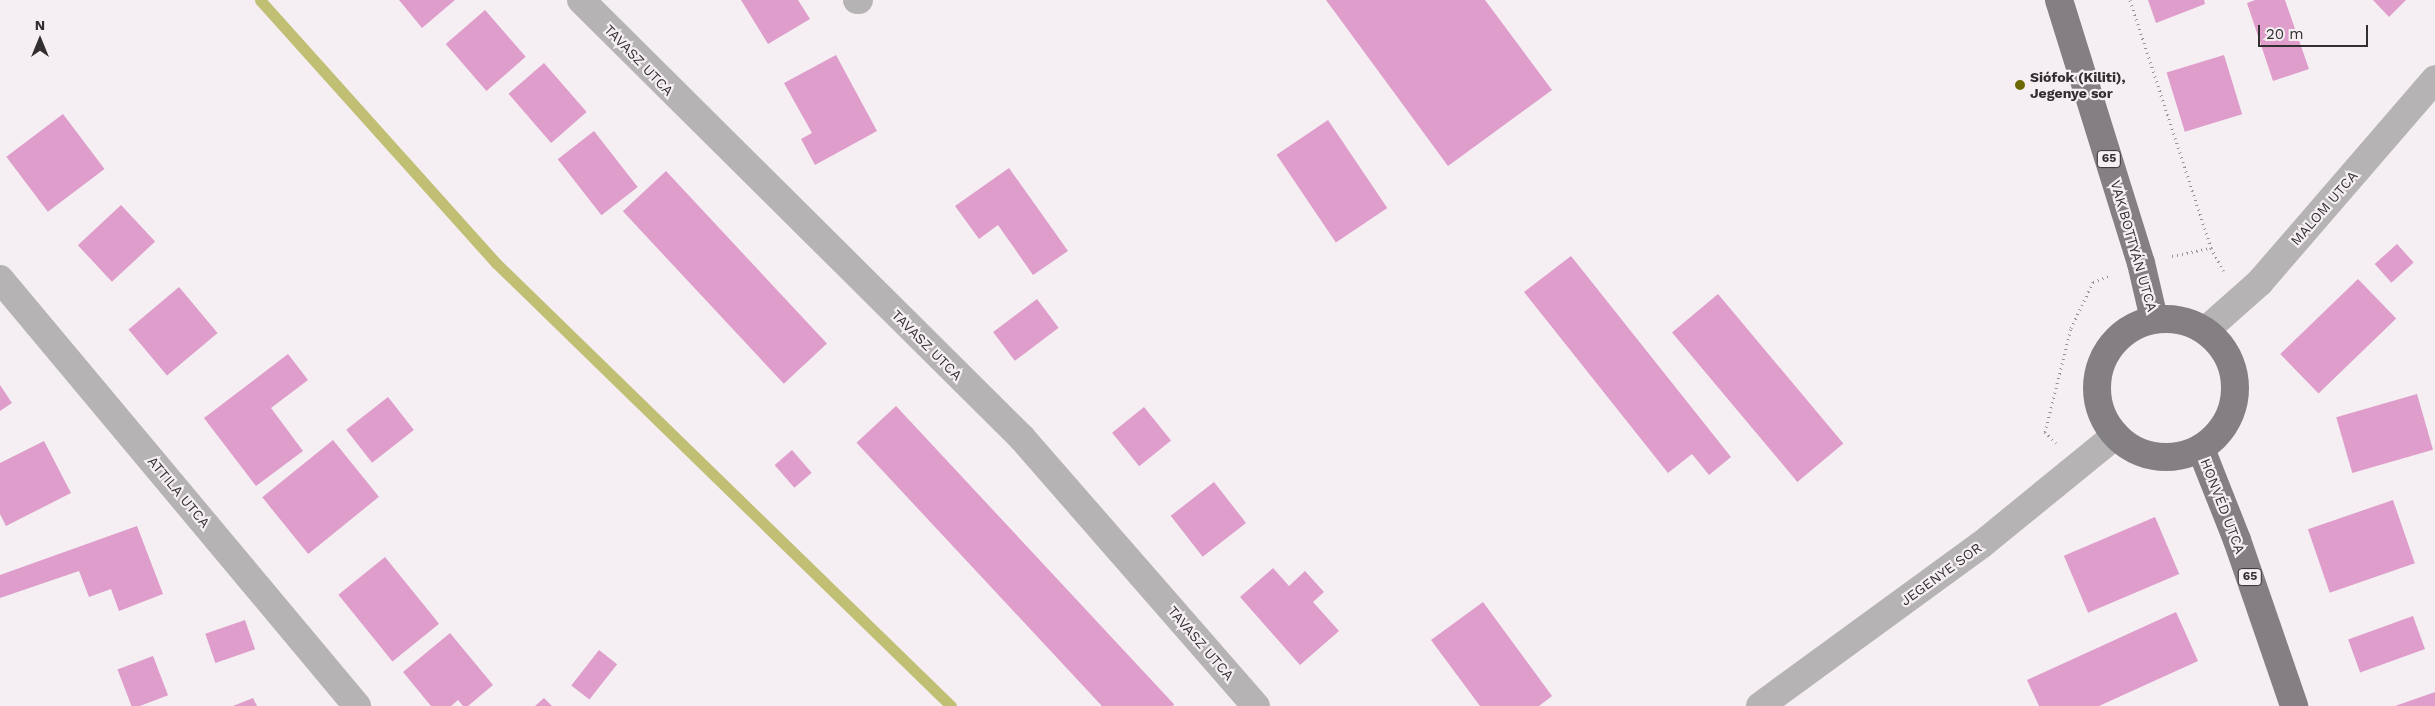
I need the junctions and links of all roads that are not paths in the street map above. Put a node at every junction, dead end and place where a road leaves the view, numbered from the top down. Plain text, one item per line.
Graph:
1 (581, 0) edge
2 (2059, 0) edge
3 (2435, 79) edge
4 (0, 279) edge
5 (2154, 319) junction
6 (2206, 330) junction
7 (2116, 435) junction
8 (2201, 449) junction
9 (358, 706) edge
10 (1256, 706) edge
11 (1760, 706) edge
12 (2294, 706) edge

1 - 10 street, TAVASZ UTCA
2 - 5 main road, VAK BOTTYÁN UTCA / 65
3 - 6 street, MALOM UTCA
4 - 9 street, ATTILA UTCA
5 - 6 main road
5 - 7 main road
6 - 8 main road
7 - 8 main road
7 - 11 street, JEGENYE SOR
8 - 12 main road, HONVÉD UTCA / 65

